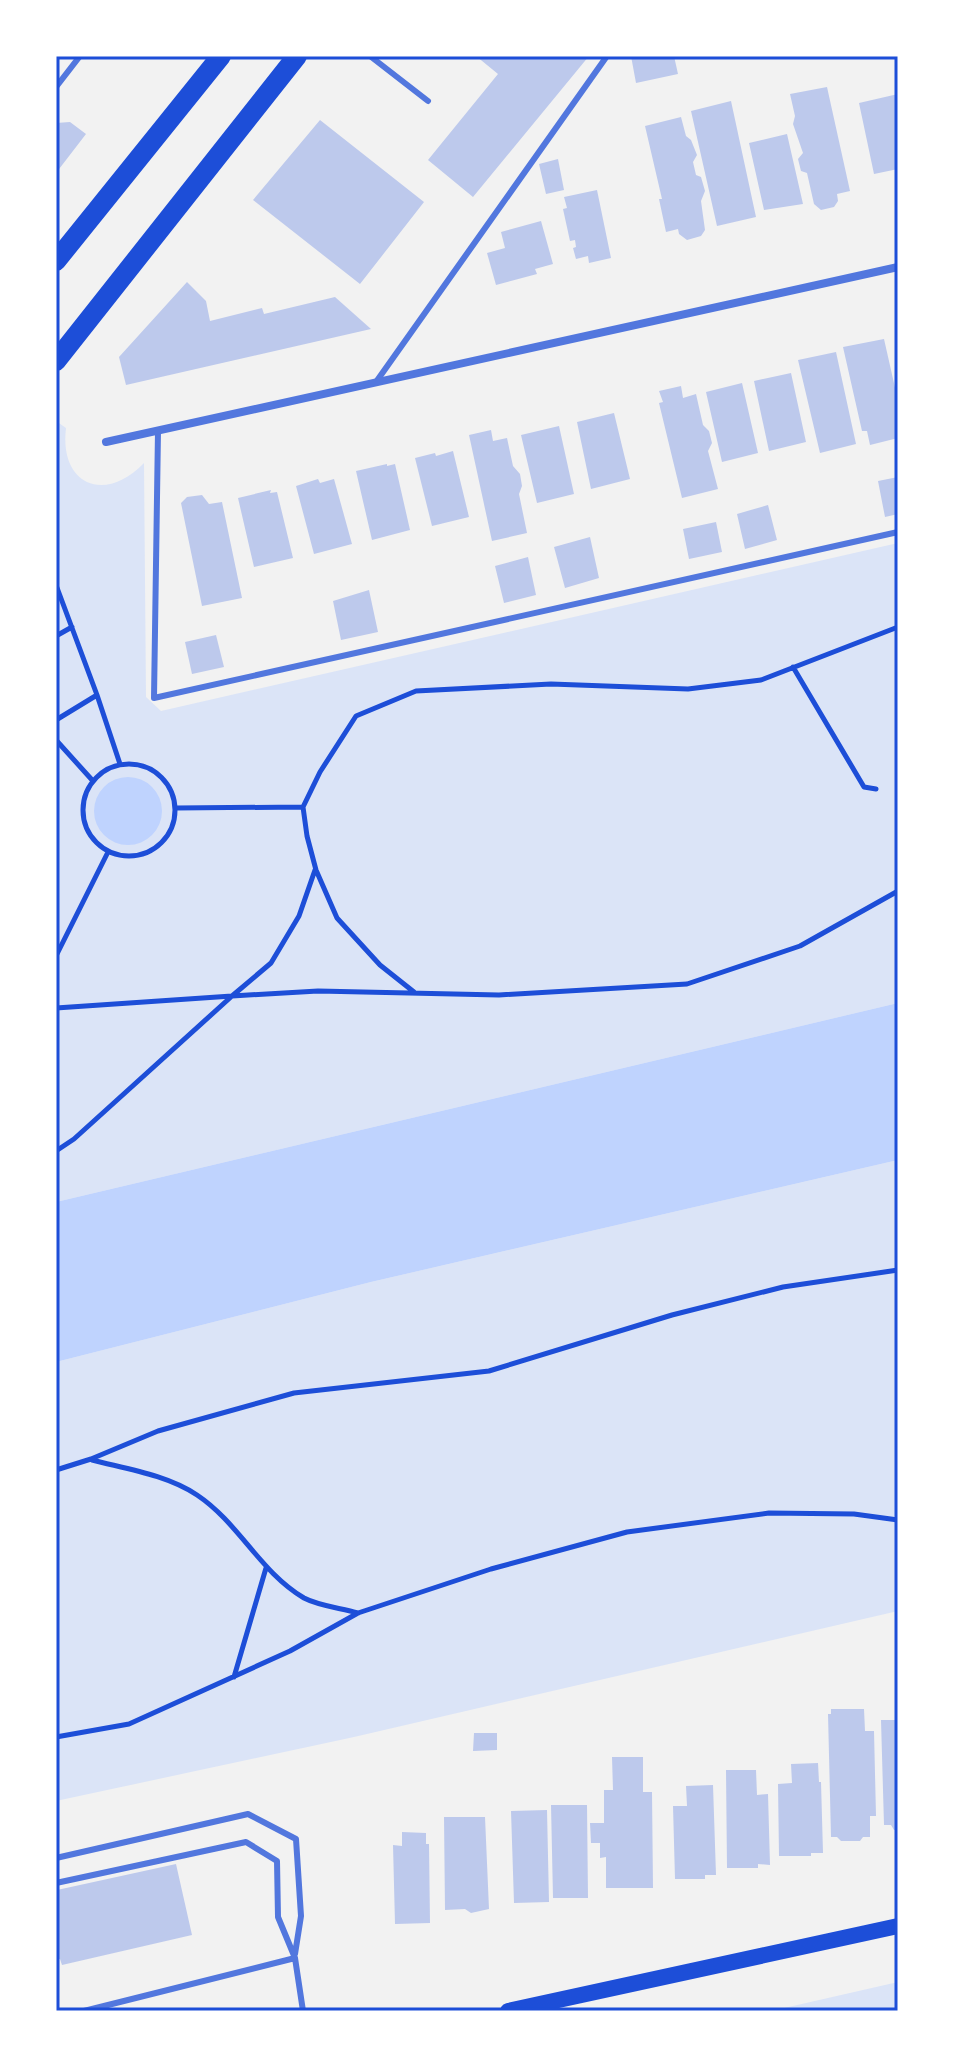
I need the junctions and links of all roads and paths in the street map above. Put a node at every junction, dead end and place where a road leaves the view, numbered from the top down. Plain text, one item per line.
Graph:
1 (80, 56) edge
2 (221, 56) edge
3 (297, 56) edge
4 (370, 56) edge
5 (607, 56) edge
6 (56, 87) edge
7 (428, 101) dead end
8 (56, 261) edge
9 (898, 267) edge
10 (56, 361) edge
11 (376, 382) junction
12 (158, 431) junction
13 (106, 442) dead end
14 (898, 532) edge
15 (56, 585) edge
16 (72, 627) junction
17 (898, 627) edge
18 (56, 636) edge
19 (793, 667) junction
20 (97, 695) junction
21 (56, 720) edge
22 (56, 740) edge
23 (120, 764) junction
24 (93, 781) junction
25 (876, 789) dead end
26 (303, 807) junction
27 (176, 808) junction
28 (108, 852) junction
29 (316, 870) junction
30 (898, 891) edge
31 (56, 956) edge
32 (416, 994) junction
33 (232, 996) junction
34 (56, 1008) edge
35 (56, 1151) edge
36 (898, 1270) edge
37 (91, 1459) junction
38 (56, 1470) edge
39 (898, 1520) edge
40 (266, 1568) junction
41 (358, 1613) junction
42 (234, 1677) junction
43 (56, 1737) edge
44 (56, 1858) edge
45 (56, 1883) edge
46 (898, 1926) edge
47 (295, 1958) junction
48 (84, 2011) edge
49 (303, 2011) edge
50 (508, 2011) edge

1 - 6 lane
2 - 8 main road
3 - 10 main road
4 - 7 lane
5 - 11 lane
9 - 11 street
11 - 12 street
12 - 13 street
12 - 14 lane
15 - 16 path
16 - 18 path
16 - 20 path
17 - 19 path
19 - 25 path
19 - 26 path
20 - 21 path
20 - 23 path
22 - 24 path
23 - 24 path
23 - 27 path
24 - 28 path
26 - 27 path
26 - 29 path
27 - 28 path
28 - 31 path
29 - 32 path
29 - 33 path
30 - 32 path
32 - 33 path
33 - 34 path
33 - 35 path
36 - 37 path
37 - 38 path
37 - 40 path
39 - 41 path
40 - 41 path
40 - 42 path
41 - 42 path
42 - 43 path
44 - 47 lane
45 - 47 lane
46 - 50 main road
47 - 48 lane
47 - 49 lane

